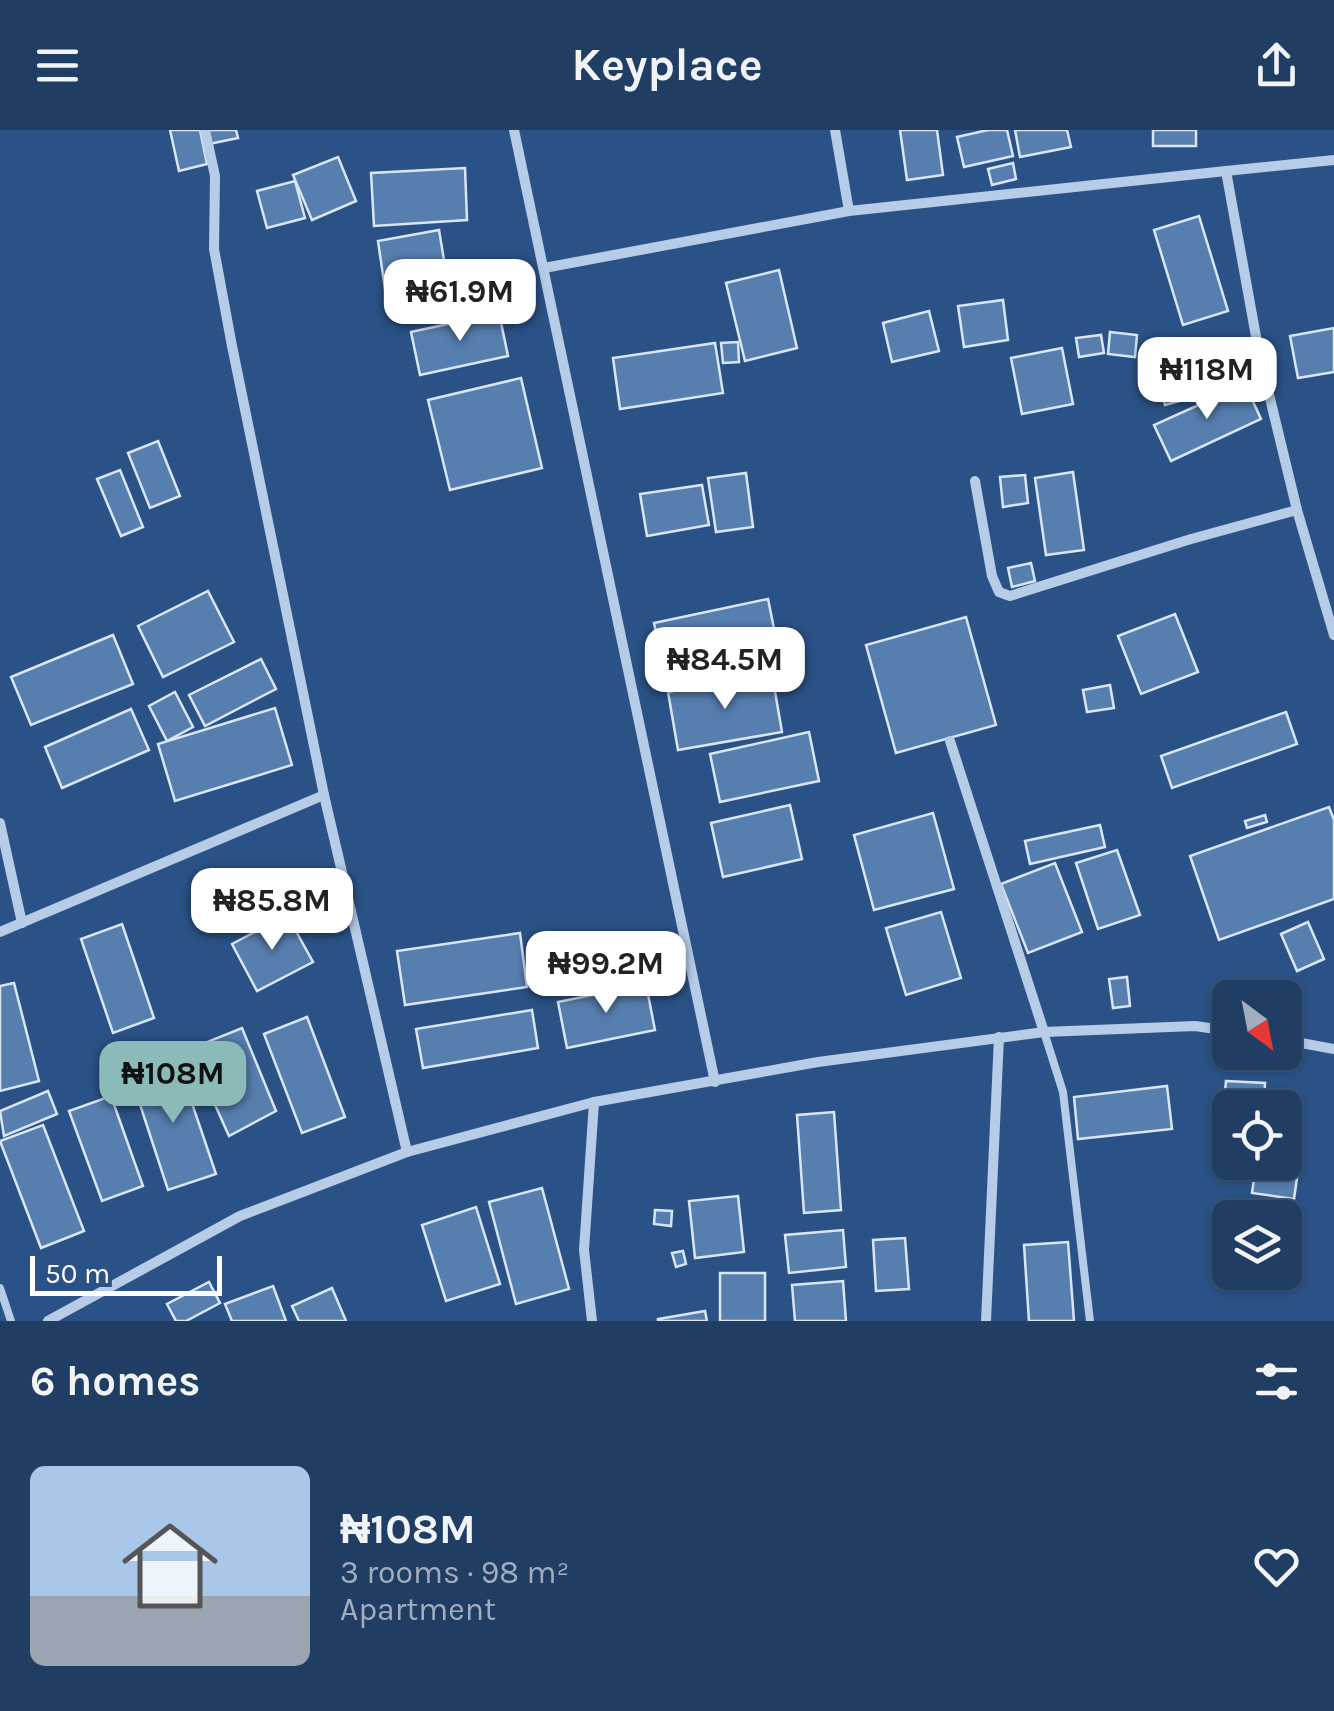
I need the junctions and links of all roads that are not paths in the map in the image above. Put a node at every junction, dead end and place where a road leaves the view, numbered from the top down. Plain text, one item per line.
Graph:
1 (205, 130) edge
2 (514, 130) edge
3 (835, 130) edge
4 (1334, 160) edge
5 (1226, 172) junction
6 (849, 210) junction
7 (544, 268) junction
8 (975, 481) dead end
9 (1296, 510) junction
10 (1334, 635) edge
11 (950, 741) dead end
12 (324, 795) junction
13 (0, 822) edge
14 (22, 923) junction
15 (0, 932) edge
16 (1212, 1028) edge
17 (1044, 1032) junction
18 (999, 1037) junction
19 (1302, 1043) edge
20 (1334, 1050) edge
21 (715, 1082) junction
22 (594, 1102) junction
23 (407, 1152) junction
24 (0, 1288) edge
25 (11, 1321) edge
26 (48, 1321) edge
27 (592, 1321) edge
28 (986, 1321) edge
29 (1090, 1321) edge

1 - 12 street
2 - 7 street
3 - 6 street
4 - 5 street
5 - 6 street
5 - 9 street
6 - 7 street
7 - 21 street
8 - 9 street
9 - 10 street
11 - 17 street
12 - 14 street
12 - 23 street
13 - 14 street
14 - 15 street
16 - 17 street
17 - 18 street
17 - 29 lane
18 - 21 street
18 - 28 street
19 - 20 street
21 - 22 street
22 - 23 street
22 - 27 street
23 - 26 street
24 - 25 lane

